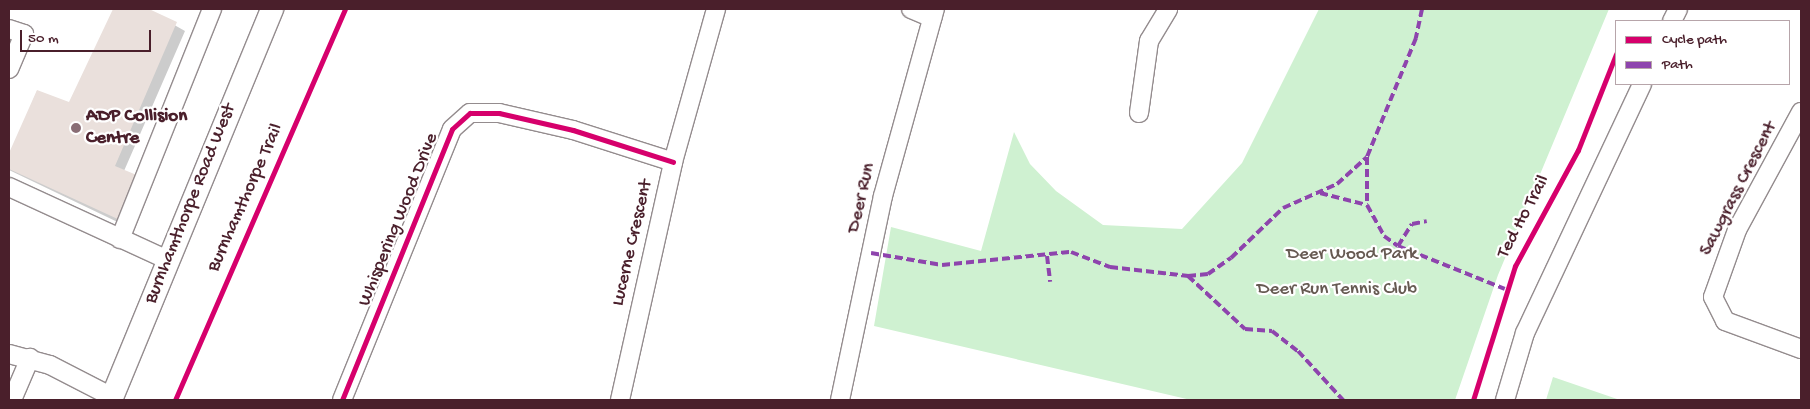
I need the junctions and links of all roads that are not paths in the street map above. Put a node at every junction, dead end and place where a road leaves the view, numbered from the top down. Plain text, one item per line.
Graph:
1 (212, 9) edge
2 (272, 9) edge
3 (716, 9) edge
4 (911, 9) edge
5 (1168, 9) edge
6 (934, 14) edge
7 (9, 29) edge
8 (9, 69) edge
9 (1642, 85) edge
10 (1139, 112) dead end
11 (1800, 120) edge
12 (673, 162) junction
13 (9, 187) edge
14 (120, 239) junction
15 (168, 260) junction
16 (1801, 349) edge
17 (9, 354) edge
18 (30, 358) junction
19 (111, 398) edge
20 (12, 400) edge
21 (342, 400) edge
22 (620, 400) edge
23 (840, 400) edge
24 (1504, 400) edge

1 - 14 street
2 - 15 main road, Burnhamthorpe Road West
3 - 12 street, Lucerne Crescent
4 - 6 street
5 - 10 street
6 - 23 street, Deer Run
7 - 8 street
9 - 24 street
11 - 16 street, Sawgrass Crescent
12 - 21 street, Whispering Wood Drive
12 - 22 street, Lucerne Crescent
13 - 14 street
14 - 15 street
15 - 19 main road, Burnhamthorpe Road West
17 - 18 street
18 - 19 street
18 - 20 street

